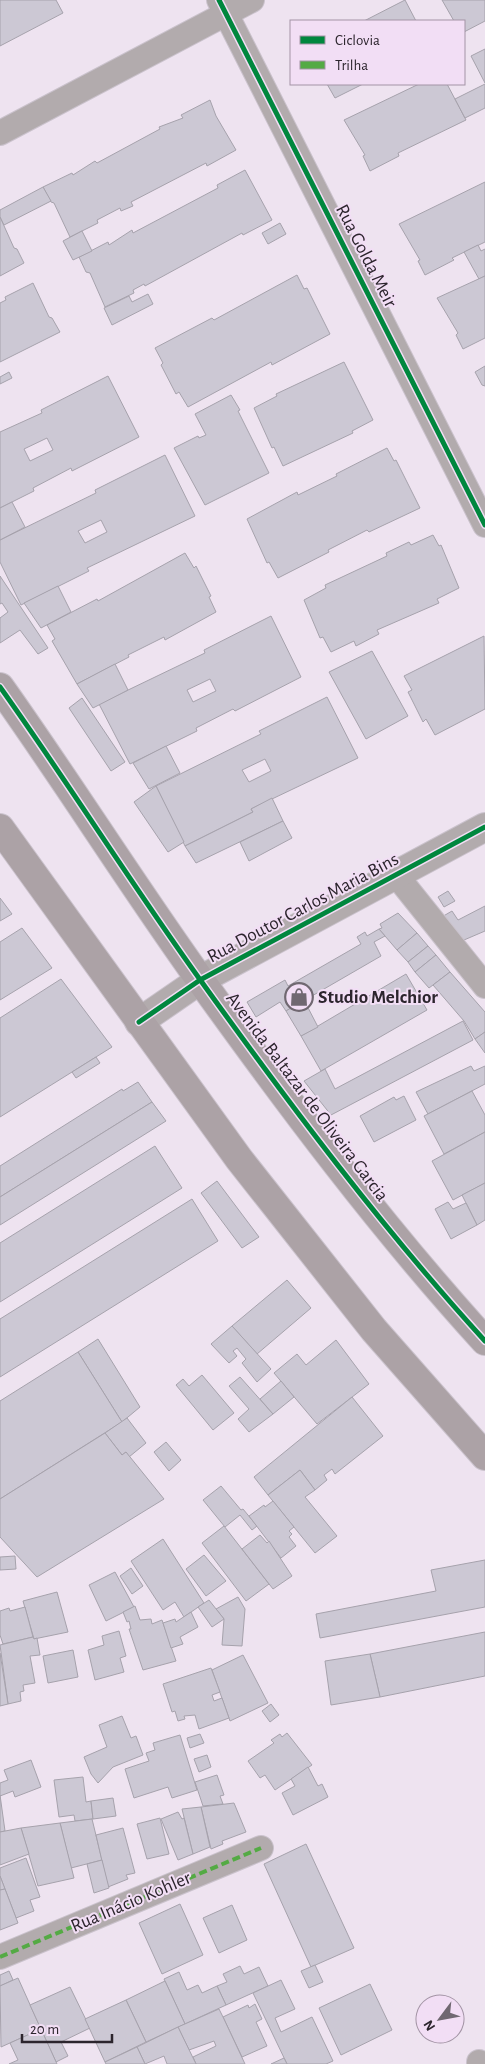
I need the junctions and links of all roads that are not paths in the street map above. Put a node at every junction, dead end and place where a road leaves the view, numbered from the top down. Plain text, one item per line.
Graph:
1 (252, 0) edge
2 (223, 7) edge
3 (0, 133) edge
4 (485, 525) edge
5 (0, 687) edge
6 (485, 827) edge
7 (0, 828) edge
8 (396, 875) junction
9 (200, 980) junction
10 (485, 986) edge
11 (139, 1022) junction
12 (485, 1341) edge
13 (485, 1456) edge
14 (261, 1848) dead end
15 (0, 1957) edge

1 - 2 street
2 - 3 street
2 - 4 street, Rua Golda Meir
5 - 9 main road, Avenida Baltazar de Oliveira Garcia
6 - 8 street, Rua Doutor Carlos Maria Bins
7 - 11 main road
8 - 9 street, Rua Doutor Carlos Maria Bins
8 - 10 street
9 - 11 street, Rua Doutor Carlos Maria Bins
9 - 12 main road, Avenida Baltazar de Oliveira Garcia
11 - 13 main road
14 - 15 street, Rua Inácio Kohler

